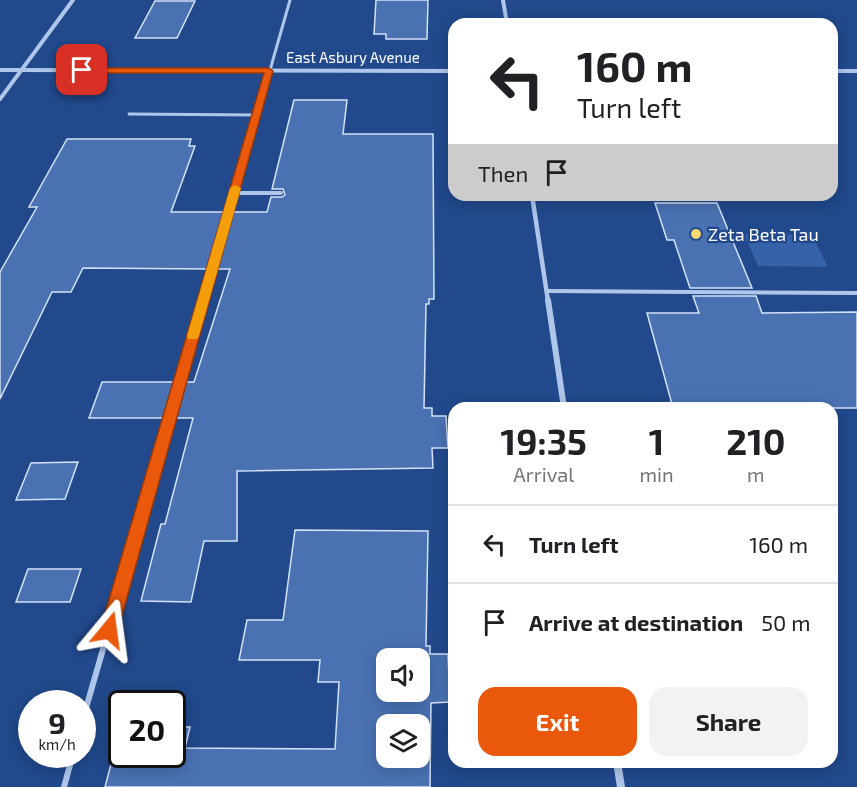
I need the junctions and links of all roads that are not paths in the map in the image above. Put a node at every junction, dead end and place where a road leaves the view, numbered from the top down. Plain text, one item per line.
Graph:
1 (73, 0) edge
2 (290, 0) edge
3 (503, 0) edge
4 (506, 18) edge
5 (0, 70) edge
6 (21, 70) junction
7 (269, 71) junction
8 (448, 71) edge
9 (838, 71) edge
10 (857, 71) edge
11 (0, 99) edge
12 (129, 114) dead end
13 (256, 115) junction
14 (234, 193) junction
15 (281, 193) dead end
16 (533, 201) edge
17 (547, 291) junction
18 (857, 293) edge
19 (563, 402) edge
20 (91, 690) edge
21 (69, 768) edge
22 (618, 768) edge
23 (64, 787) edge
24 (621, 787) edge

1 - 6 street
2 - 7 lane
3 - 4 street
5 - 6 street, East Asbury Avenue
6 - 7 street, East Asbury Avenue
6 - 11 street
7 - 8 street, East Asbury Avenue
7 - 13 lane
9 - 10 street
12 - 13 lane
13 - 14 lane
14 - 15 lane
14 - 20 lane
16 - 17 street
17 - 18 lane
17 - 19 street
21 - 23 lane
22 - 24 street

